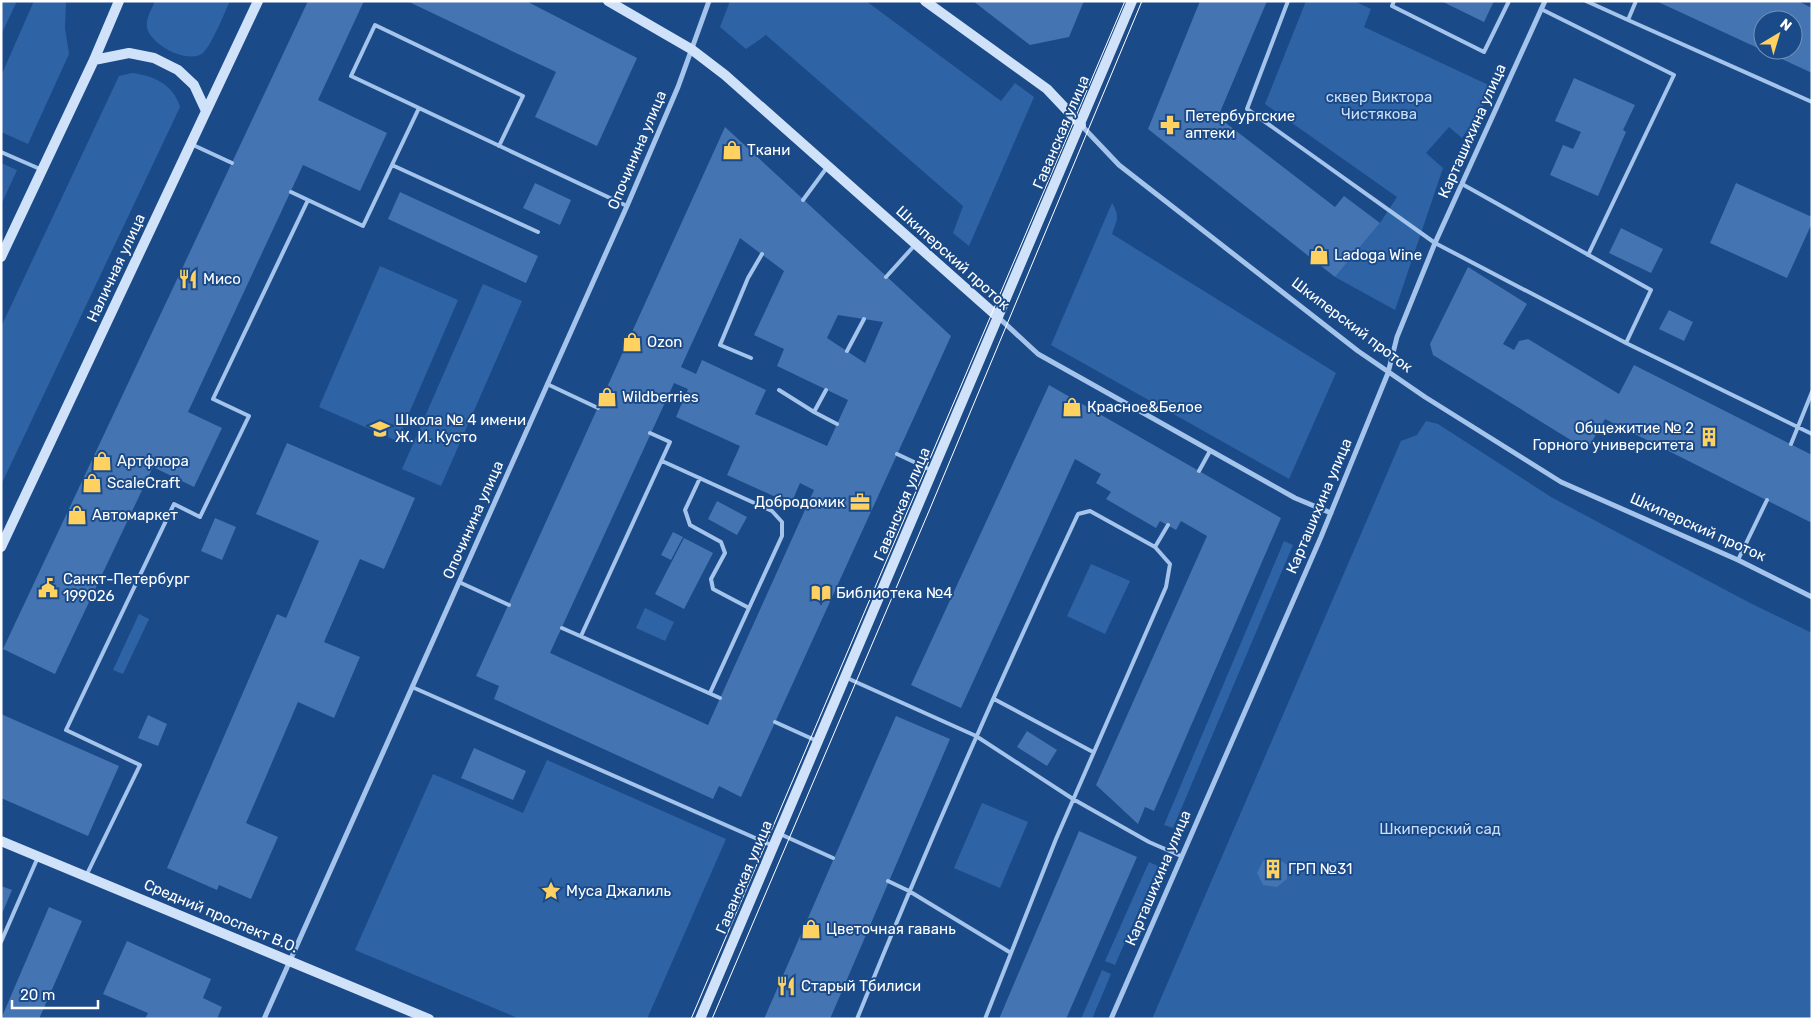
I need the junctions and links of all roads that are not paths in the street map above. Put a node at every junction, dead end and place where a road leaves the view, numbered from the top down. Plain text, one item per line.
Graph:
1 (119, 1) edge
2 (258, 1) edge
3 (608, 1) edge
4 (709, 1) edge
5 (925, 1) edge
6 (1132, 1) edge
7 (1288, 1) edge
8 (1394, 1) edge
9 (1509, 1) edge
10 (1545, 1) edge
11 (1586, 1) edge
12 (1636, 1) edge
13 (1541, 9) junction
14 (1628, 20) junction
15 (692, 49) junction
16 (94, 60) junction
17 (1812, 102) edge
18 (419, 108) junction
19 (206, 111) junction
20 (1081, 125) junction
21 (191, 144) junction
22 (500, 146) junction
23 (1, 152) edge
24 (232, 163) dead end
25 (392, 164) junction
26 (828, 166) junction
27 (42, 170) junction
28 (1462, 184) junction
29 (291, 192) dead end
30 (308, 200) junction
31 (803, 200) dead end
32 (627, 206) junction
33 (538, 232) dead end
34 (1435, 243) junction
35 (916, 244) junction
36 (762, 254) dead end
37 (1588, 255) junction
38 (1, 257) edge
39 (886, 276) dead end
40 (998, 317) junction
41 (864, 319) dead end
42 (1626, 343) junction
43 (847, 351) dead end
44 (751, 358) dead end
45 (1388, 372) junction
46 (547, 384) junction
47 (779, 390) dead end
48 (826, 390) dead end
49 (1812, 392) edge
50 (598, 408) dead end
51 (814, 412) junction
52 (837, 424) dead end
53 (1798, 427) junction
54 (650, 433) dead end
55 (1812, 434) edge
56 (1791, 444) dead end
57 (1210, 451) junction
58 (897, 454) dead end
59 (662, 460) junction
60 (932, 470) junction
61 (1199, 471) dead end
62 (700, 478) junction
63 (1767, 500) dead end
64 (1331, 512) junction
65 (1168, 525) dead end
66 (1, 547) edge
67 (1155, 547) junction
68 (1738, 560) junction
69 (459, 582) junction
70 (1812, 597) edge
71 (509, 605) dead end
72 (749, 608) junction
73 (562, 628) dead end
74 (581, 636) junction
75 (845, 677) junction
76 (412, 687) junction
77 (710, 694) junction
78 (720, 698) dead end
79 (994, 699) junction
80 (775, 722) dead end
81 (976, 736) junction
82 (818, 741) junction
83 (1093, 752) junction
84 (1073, 799) junction
85 (778, 833) junction
86 (1, 841) edge
87 (773, 846) junction
88 (38, 856) junction
89 (1181, 856) junction
90 (833, 858) dead end
91 (86, 876) junction
92 (888, 881) dead end
93 (909, 891) junction
94 (1, 942) edge
95 (1011, 954) junction
96 (290, 961) junction
97 (264, 1019) edge
98 (429, 1019) edge
99 (700, 1019) edge
100 (858, 1019) edge
101 (985, 1019) edge
102 (1112, 1019) edge

1 - 16 main road
2 - 19 main road, Наличная улица
3 - 15 main road, Шкиперский проток
4 - 15 street, Опочинина улица
5 - 20 main road, Шкиперский проток
6 - 20 main road, Гаванская улица
7 - 34 lane
8 - 9 lane
10 - 13 street, Карташихина улица
11 - 14 lane
12 - 14 lane
13 - 28 street, Карташихина улица
13 - 37 lane
14 - 17 lane
15 - 26 main road, Шкиперский проток
15 - 32 street, Опочинина улица
16 - 19 main road
16 - 27 main road
18 - 22 lane
18 - 22 lane
18 - 25 lane
19 - 21 main road, Наличная улица
20 - 40 main road, Гаванская улица
20 - 45 street, Шкиперский проток
21 - 24 lane
21 - 66 main road, Наличная улица
22 - 32 lane
23 - 27 lane
25 - 30 lane
25 - 33 lane
26 - 31 lane
26 - 35 main road, Шкиперский проток
27 - 38 main road
28 - 34 street, Карташихина улица
28 - 37 lane
29 - 30 lane
30 - 91 lane
32 - 46 street, Опочинина улица
34 - 42 lane
34 - 45 street, Карташихина улица
35 - 39 lane
35 - 40 main road, Шкиперский проток
36 - 44 lane
37 - 42 lane
40 - 57 street, Шкиперский проток
40 - 60 main road, Гаванская улица
41 - 43 lane
42 - 53 lane
45 - 64 street, Карташихина улица
45 - 68 street, Шкиперский проток
46 - 50 lane
46 - 69 street, Опочинина улица
47 - 51 lane
48 - 51 lane
49 - 53 lane
51 - 52 lane
53 - 55 lane
53 - 56 lane
54 - 59 lane
57 - 61 lane
57 - 64 street, Шкиперский проток
58 - 60 lane
59 - 62 lane
59 - 74 lane
60 - 75 main road, Гаванская улица
62 - 72 lane
62 - 72 lane
63 - 68 lane
64 - 89 street, Карташихина улица
65 - 67 lane
67 - 79 lane
67 - 83 lane
68 - 70 street, Шкиперский проток
69 - 71 lane
69 - 76 street, Опочинина улица
72 - 77 lane
73 - 74 lane
74 - 77 lane
75 - 81 lane
75 - 82 main road, Гаванская улица
76 - 87 lane
76 - 96 street, Опочинина улица
77 - 78 lane
79 - 81 lane
79 - 83 lane
80 - 82 lane
81 - 84 lane
81 - 93 lane
82 - 85 main road, Гаванская улица
83 - 84 lane
84 - 89 lane
84 - 95 lane
85 - 87 main road, Гаванская улица
85 - 90 lane
86 - 88 main road, Средний проспект В.О.
87 - 99 main road, Гаванская улица
88 - 91 main road, Средний проспект В.О.
88 - 94 lane
89 - 102 street, Карташихина улица
91 - 96 main road, Средний проспект В.О.
92 - 93 lane
93 - 95 lane
93 - 100 lane
95 - 101 lane
96 - 97 street, Опочинина улица
96 - 98 main road, Средний проспект В.О.

